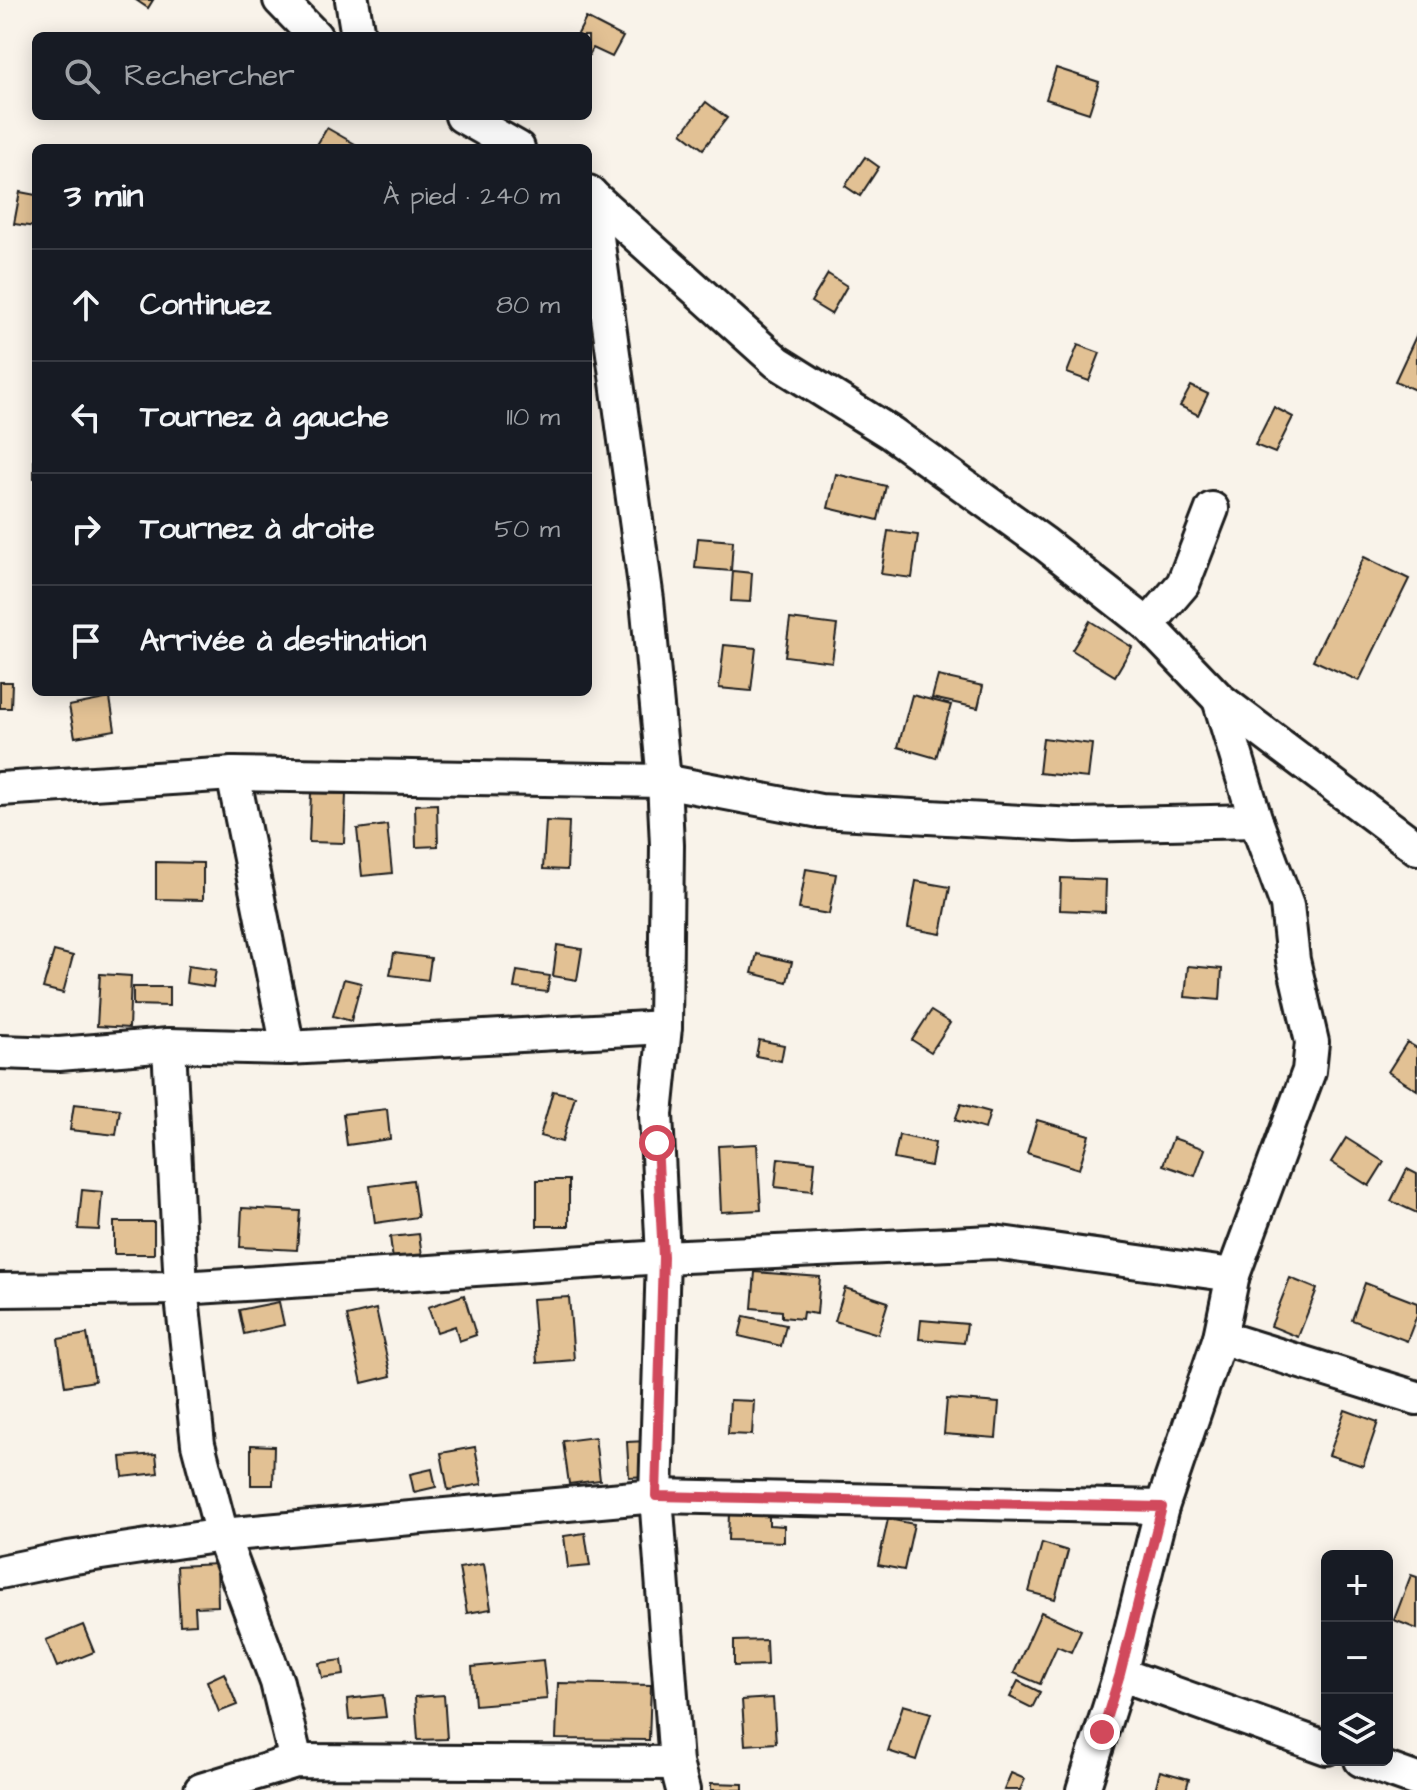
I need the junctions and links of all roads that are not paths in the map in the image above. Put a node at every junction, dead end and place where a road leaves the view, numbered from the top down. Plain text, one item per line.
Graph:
1 (280, 0) edge
2 (352, 0) edge
3 (311, 32) edge
4 (357, 32) edge
5 (469, 120) edge
6 (511, 144) edge
7 (592, 195) edge
8 (592, 207) edge
9 (1212, 509) dead end
10 (1148, 625) junction
11 (1219, 699) junction
12 (233, 774) junction
13 (664, 781) junction
14 (0, 789) edge
15 (1256, 821) junction
16 (1417, 848) edge
17 (665, 1027) junction
18 (169, 1045) junction
19 (288, 1048) junction
20 (0, 1052) edge
21 (663, 1257) junction
22 (1233, 1275) junction
23 (181, 1288) junction
24 (0, 1290) edge
25 (1220, 1337) junction
26 (1417, 1398) edge
27 (656, 1496) junction
28 (1162, 1507) junction
29 (222, 1535) junction
30 (0, 1572) edge
31 (1120, 1674) junction
32 (1321, 1746) edge
33 (296, 1761) junction
34 (1378, 1766) edge
35 (679, 1776) edge
36 (1417, 1780) edge
37 (262, 1781) edge
38 (201, 1790) edge
39 (1083, 1790) edge

1 - 3 street
2 - 4 street
5 - 6 street
7 - 10 street
8 - 13 street
9 - 10 street
10 - 11 street
11 - 15 street
11 - 16 street
12 - 13 street
12 - 14 street
12 - 19 street
13 - 15 street
13 - 17 street
15 - 22 street
17 - 19 street
17 - 21 street
18 - 19 street
18 - 20 street
18 - 23 street
21 - 22 street
21 - 23 street
21 - 27 street
22 - 25 street
23 - 24 street
23 - 29 street
25 - 26 street
25 - 28 street
27 - 28 street
27 - 29 street
27 - 35 street
28 - 31 street
29 - 30 street
29 - 33 street
31 - 32 street
31 - 39 street
33 - 35 street
33 - 37 street
34 - 36 street
37 - 38 street

